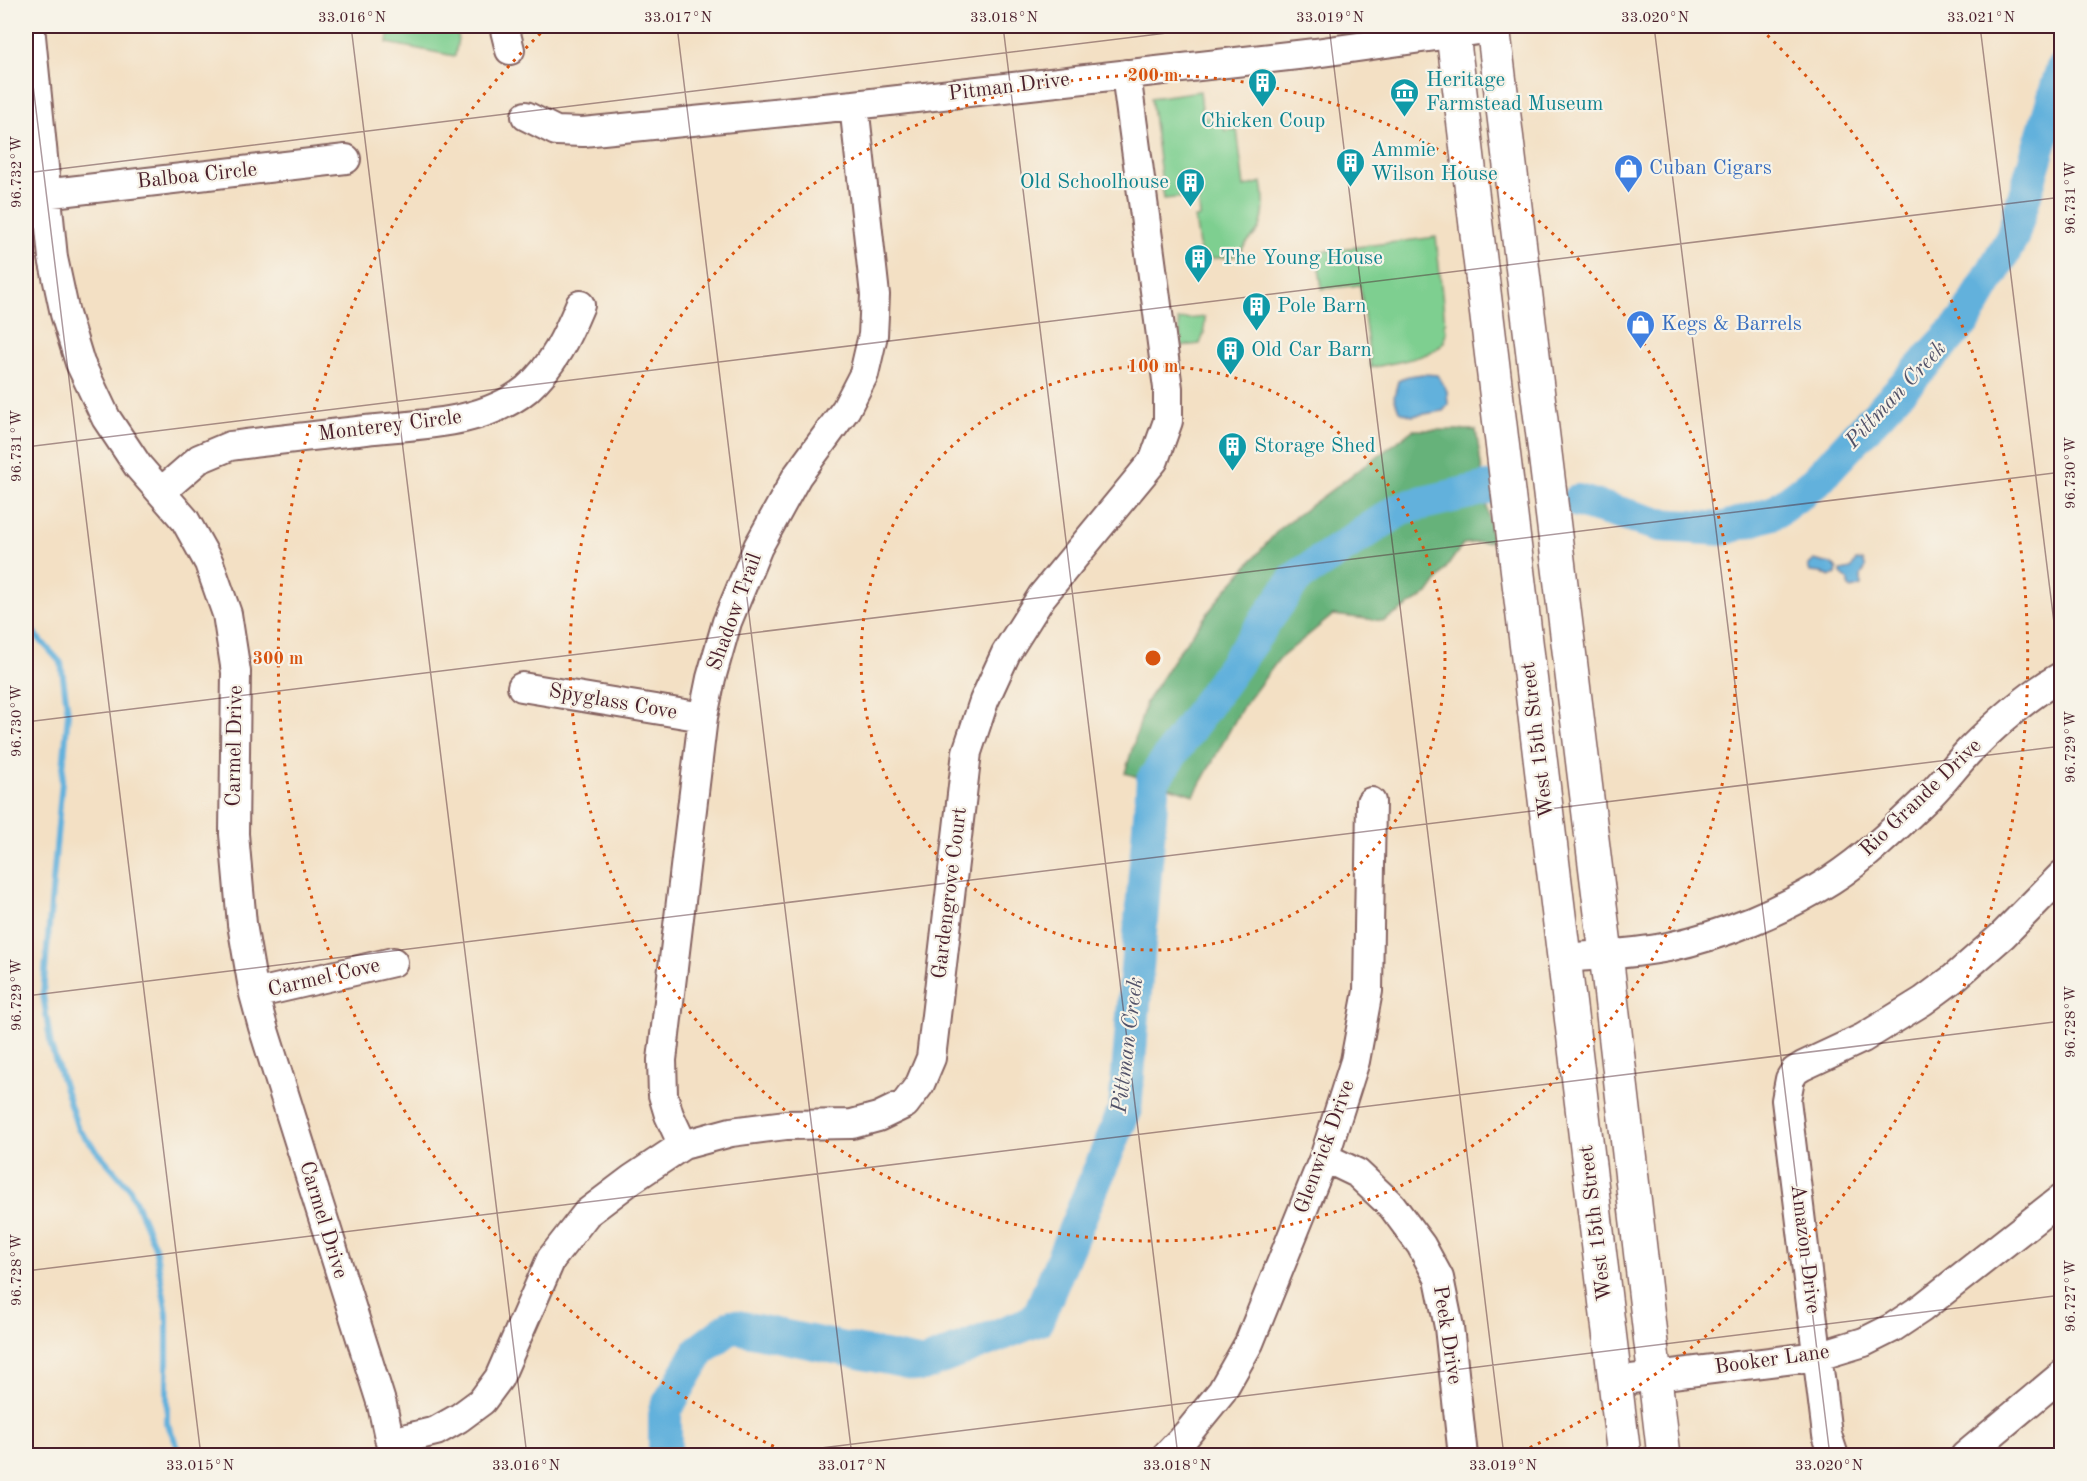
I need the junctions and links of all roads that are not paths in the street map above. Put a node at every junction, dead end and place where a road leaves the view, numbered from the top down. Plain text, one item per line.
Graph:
1 (30, 26) edge
2 (1493, 27) edge
3 (1453, 29) edge
4 (1126, 74) junction
5 (854, 105) junction
6 (526, 116) dead end
7 (346, 159) dead end
8 (37, 194) edge
9 (580, 305) dead end
10 (1541, 418) junction
11 (1500, 423) junction
12 (161, 492) junction
13 (2061, 676) edge
14 (522, 687) dead end
15 (703, 717) junction
16 (1371, 802) dead end
17 (2061, 875) edge
18 (1606, 954) junction
19 (1564, 958) junction
20 (393, 962) dead end
21 (254, 994) junction
22 (683, 1145) junction
23 (1325, 1155) junction
24 (2061, 1198) edge
25 (1818, 1356) junction
26 (1655, 1376) junction
27 (2060, 1378) edge
28 (1615, 1381) junction
29 (392, 1449) edge
30 (1166, 1455) edge
31 (1463, 1455) edge
32 (1624, 1455) edge
33 (1664, 1455) edge
34 (1834, 1455) edge
35 (1965, 1455) edge

1 - 8 street, Carmel Drive
2 - 3 street, Pitman Drive
2 - 10 main road, West 15th Street
3 - 4 street, Pitman Drive
3 - 11 main road, West 15th Street
4 - 5 street, Pitman Drive
4 - 22 street, Gardengrove Court
5 - 6 street, Pitman Drive
5 - 15 street, Shadow Trail
7 - 8 street, Balboa Circle
8 - 12 street, Carmel Drive
9 - 12 street, Monterey Circle
10 - 11 main road
10 - 18 main road, West 15th Street
11 - 19 main road, West 15th Street
12 - 21 street, Carmel Drive
13 - 18 street, Rio Grande Drive
14 - 15 street, Spyglass Cove
15 - 22 street, Shadow Trail
16 - 23 street, Glenwick Drive
17 - 25 street, Amazon Drive
18 - 19 street, Rio Grande Drive
18 - 26 main road, West 15th Street
19 - 28 main road, West 15th Street
20 - 21 street, Carmel Cove
21 - 29 street, Carmel Drive
22 - 29 street, Gardengrove Court
23 - 30 street, Glenwick Drive
23 - 31 street, Peek Drive
24 - 25 street, Booker Lane
25 - 26 street, Booker Lane
25 - 34 street, Amazon Drive
26 - 28 street, Booker Lane
26 - 33 main road, West 15th Street
27 - 35 street
28 - 32 main road, West 15th Street

